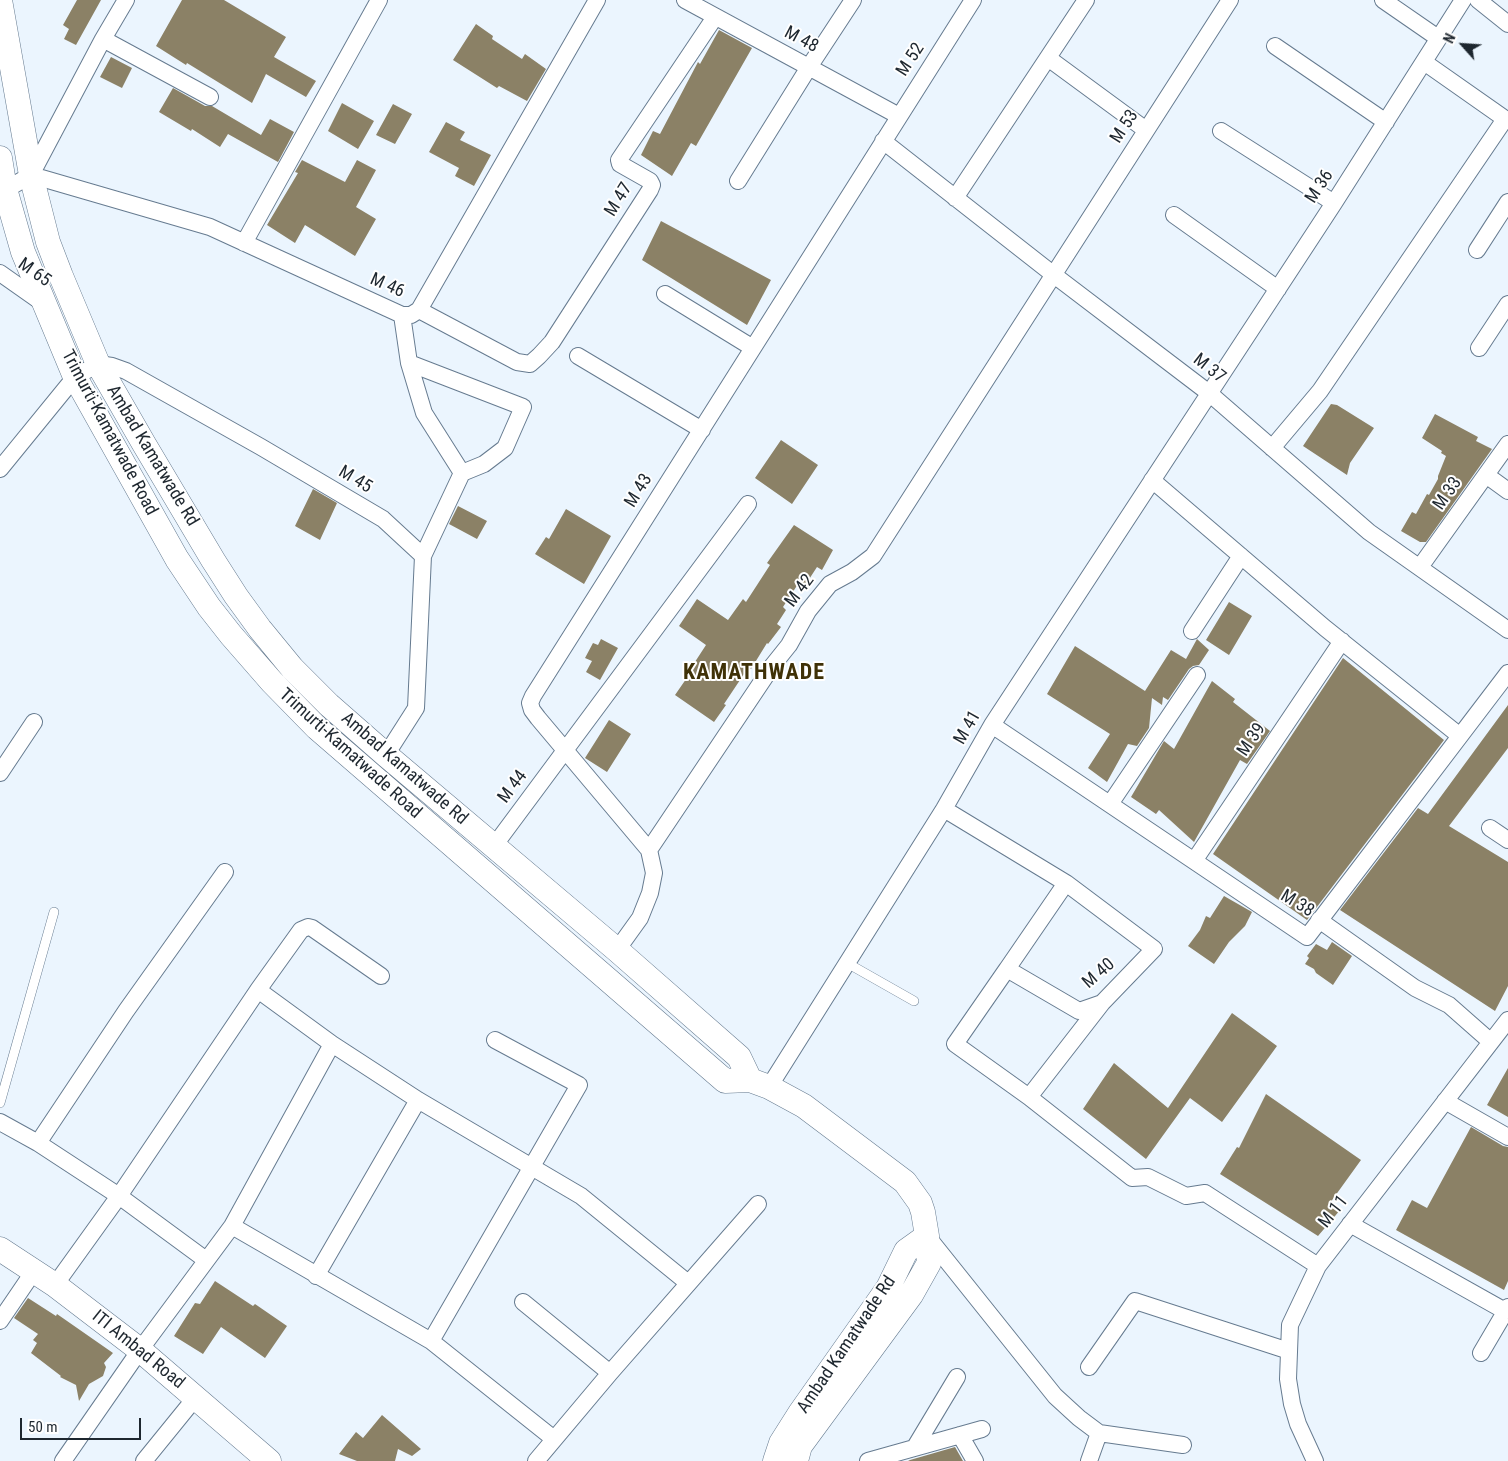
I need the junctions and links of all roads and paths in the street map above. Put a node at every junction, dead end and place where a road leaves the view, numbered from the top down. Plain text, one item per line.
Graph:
1 (0, 0) edge
2 (126, 0) edge
3 (379, 0) edge
4 (597, 0) edge
5 (684, 0) edge
6 (853, 0) edge
7 (973, 0) edge
8 (1086, 0) edge
9 (1230, 0) edge
10 (1383, 0) edge
11 (1463, 0) edge
12 (1478, 0) edge
13 (715, 17) junction
14 (1508, 24) edge
15 (1438, 38) junction
16 (103, 39) junction
17 (1275, 46) dead end
18 (1048, 58) junction
19 (1424, 62) junction
20 (809, 67) junction
21 (210, 97) dead end
22 (899, 116) junction
23 (1506, 120) edge
24 (1386, 122) junction
25 (1146, 130) junction
26 (1221, 131) dead end
27 (883, 141) junction
28 (0, 158) edge
29 (31, 175) junction
30 (738, 181) dead end
31 (3, 191) edge
32 (955, 198) junction
33 (1508, 202) edge
34 (1334, 203) junction
35 (1174, 215) dead end
36 (244, 243) junction
37 (1477, 250) dead end
38 (0, 273) edge
39 (1054, 275) junction
40 (1278, 289) junction
41 (665, 294) dead end
42 (1508, 304) edge
43 (45, 305) junction
44 (419, 310) junction
45 (402, 315) junction
46 (753, 348) junction
47 (1479, 348) dead end
48 (578, 356) dead end
49 (98, 364) junction
50 (409, 364) junction
51 (75, 377) junction
52 (1209, 393) junction
53 (702, 430) junction
54 (1508, 444) edge
55 (1272, 448) junction
56 (0, 469) edge
57 (462, 473) junction
58 (1486, 475) junction
59 (1152, 480) junction
60 (1508, 491) edge
61 (748, 504) dead end
62 (423, 556) junction
63 (1241, 556) junction
64 (1420, 568) junction
65 (1508, 630) edge
66 (1192, 631) dead end
67 (1342, 641) junction
68 (1508, 673) edge
69 (1197, 675) dead end
70 (34, 722) dead end
71 (992, 725) junction
72 (1460, 736) junction
73 (565, 751) junction
74 (386, 755) junction
75 (0, 773) edge
76 (1110, 804) junction
77 (944, 809) junction
78 (494, 846) junction
79 (649, 850) junction
80 (1194, 861) junction
81 (225, 872) dead end
82 (1066, 883) junction
83 (54, 912) dead end
84 (1319, 920) junction
85 (617, 950) junction
86 (847, 963) junction
87 (1007, 969) junction
88 (381, 976) dead end
89 (258, 990) junction
90 (914, 1001) dead end
91 (1102, 1003) junction
92 (1508, 1020) edge
93 (495, 1040) dead end
94 (1491, 1042) junction
95 (332, 1044) junction
96 (760, 1084) junction
97 (1029, 1097) junction
98 (418, 1100) junction
99 (1445, 1101) junction
100 (0, 1103) edge
101 (0, 1122) edge
102 (1508, 1137) edge
103 (38, 1143) junction
104 (532, 1166) junction
105 (119, 1196) junction
106 (758, 1204) dead end
107 (1350, 1224) junction
108 (232, 1226) junction
109 (927, 1236) junction
110 (0, 1248) edge
111 (206, 1260) junction
112 (1318, 1266) junction
113 (34, 1270) junction
114 (316, 1276) junction
115 (688, 1283) junction
116 (55, 1285) junction
117 (523, 1302) dead end
118 (1507, 1309) edge
119 (0, 1321) edge
120 (431, 1341) junction
121 (140, 1350) junction
122 (1289, 1351) junction
123 (1481, 1353) dead end
124 (1088, 1367) dead end
125 (610, 1373) junction
126 (958, 1377) dead end
127 (196, 1397) junction
128 (982, 1429) dead end
129 (1099, 1433) junction
130 (798, 1434) junction
131 (960, 1435) junction
132 (554, 1439) junction
133 (1183, 1444) dead end
134 (915, 1447) junction
135 (63, 1461) edge
136 (144, 1461) edge
137 (269, 1461) edge
138 (536, 1461) edge
139 (775, 1461) edge
140 (796, 1461) edge
141 (868, 1461) edge
142 (975, 1461) edge
143 (1089, 1461) edge
144 (1315, 1461) edge

1 - 29 street
2 - 16 street
3 - 36 street
4 - 44 street, M 46
5 - 13 street, M 48
6 - 20 street
7 - 22 street, M 52
8 - 18 street
9 - 25 street, M 53
10 - 15 street
11 - 15 street, M 36
12 - 14 street
13 - 20 street, M 48
13 - 44 street, M 47
15 - 19 street, M 36
16 - 21 street
16 - 29 street
17 - 24 street
18 - 25 street
18 - 32 street
19 - 23 street
19 - 24 street, M 36
20 - 22 street, M 48
20 - 30 street
22 - 27 street, M 52
23 - 55 street
24 - 34 street, M 36
25 - 39 street, M 53
26 - 34 street
27 - 32 street, M 37
27 - 46 street, M 43
28 - 31 street, Trimurti-Kamatwade Road
29 - 31 street
29 - 36 street, M 46
29 - 49 street, Ambad Kamatwade Rd
31 - 43 street, Trimurti-Kamatwade Road
32 - 39 street, M 37
33 - 37 street
34 - 40 street, M 36
35 - 40 street
36 - 45 street, M 46
38 - 43 street, M 65
39 - 52 street, M 37
39 - 79 street, M 42
40 - 52 street, M 36
41 - 46 street
42 - 47 street
43 - 51 street, Trimurti-Kamatwade Road
44 - 45 street, M 46
45 - 50 street
46 - 53 street, M 43
48 - 53 street
49 - 51 street
49 - 62 street, M 45
49 - 74 street, Ambad Kamatwade Rd
50 - 57 street
50 - 57 street
51 - 56 street
51 - 96 street, Trimurti-Kamatwade Road
52 - 55 street, M 37
52 - 59 street, M 41
53 - 73 street, M 43
54 - 58 street, M 33
55 - 64 street, M 37
57 - 62 street
58 - 60 street
58 - 64 street, M 33
59 - 63 street
59 - 71 street, M 41
61 - 73 street, M 44
62 - 74 street
63 - 66 street
63 - 67 street
64 - 65 street, M 37
67 - 72 street
67 - 80 street, M 39
68 - 72 street, M 38
69 - 76 street
70 - 75 street
71 - 76 street, M 38
71 - 77 street, M 41
72 - 84 street, M 38
73 - 78 street, M 44
73 - 79 street, M 43
74 - 78 street, Ambad Kamatwade Rd
76 - 80 street, M 38
77 - 82 street, M 40
77 - 86 street, M 41
78 - 85 street, Ambad Kamatwade Rd
79 - 85 street
80 - 84 street, M 38
81 - 103 street
82 - 87 street
82 - 91 street, M 40
83 - 100 lane
84 - 94 street
85 - 96 street, Ambad Kamatwade Rd
86 - 90 lane
86 - 96 street, M 41
87 - 91 street, M 40
87 - 97 street
88 - 89 street
89 - 95 street
89 - 105 street
91 - 97 street
92 - 94 street, M 11
93 - 104 street
94 - 99 street, M 11
95 - 98 street
95 - 108 street
96 - 109 street, Ambad Kamatwade Rd
97 - 112 street
98 - 104 street
98 - 114 street
99 - 102 street
99 - 107 street, M 11
101 - 103 street
103 - 105 street
104 - 115 street
104 - 120 street
105 - 111 street
105 - 116 street
106 - 115 street
107 - 112 street, M 11
107 - 118 street
108 - 111 street
108 - 114 street
109 - 129 street
109 - 130 street, Ambad Kamatwade Rd
110 - 113 street, ITI Ambad Road
111 - 121 street
112 - 122 street, M 11
113 - 116 street, ITI Ambad Road
113 - 119 street
114 - 120 street
115 - 125 street
116 - 121 street, ITI Ambad Road
117 - 125 street
118 - 123 street
120 - 132 street
121 - 127 street, ITI Ambad Road
121 - 135 street
122 - 124 street
122 - 144 street, M 11
125 - 132 street
126 - 134 street
127 - 136 street
127 - 137 street, ITI Ambad Road
128 - 131 street
129 - 133 street
129 - 143 street
130 - 139 street, Ambad Kamatwade Rd
130 - 140 street, Ambad Kamatwade Rd
131 - 134 street
131 - 142 street
132 - 138 street
134 - 141 street

